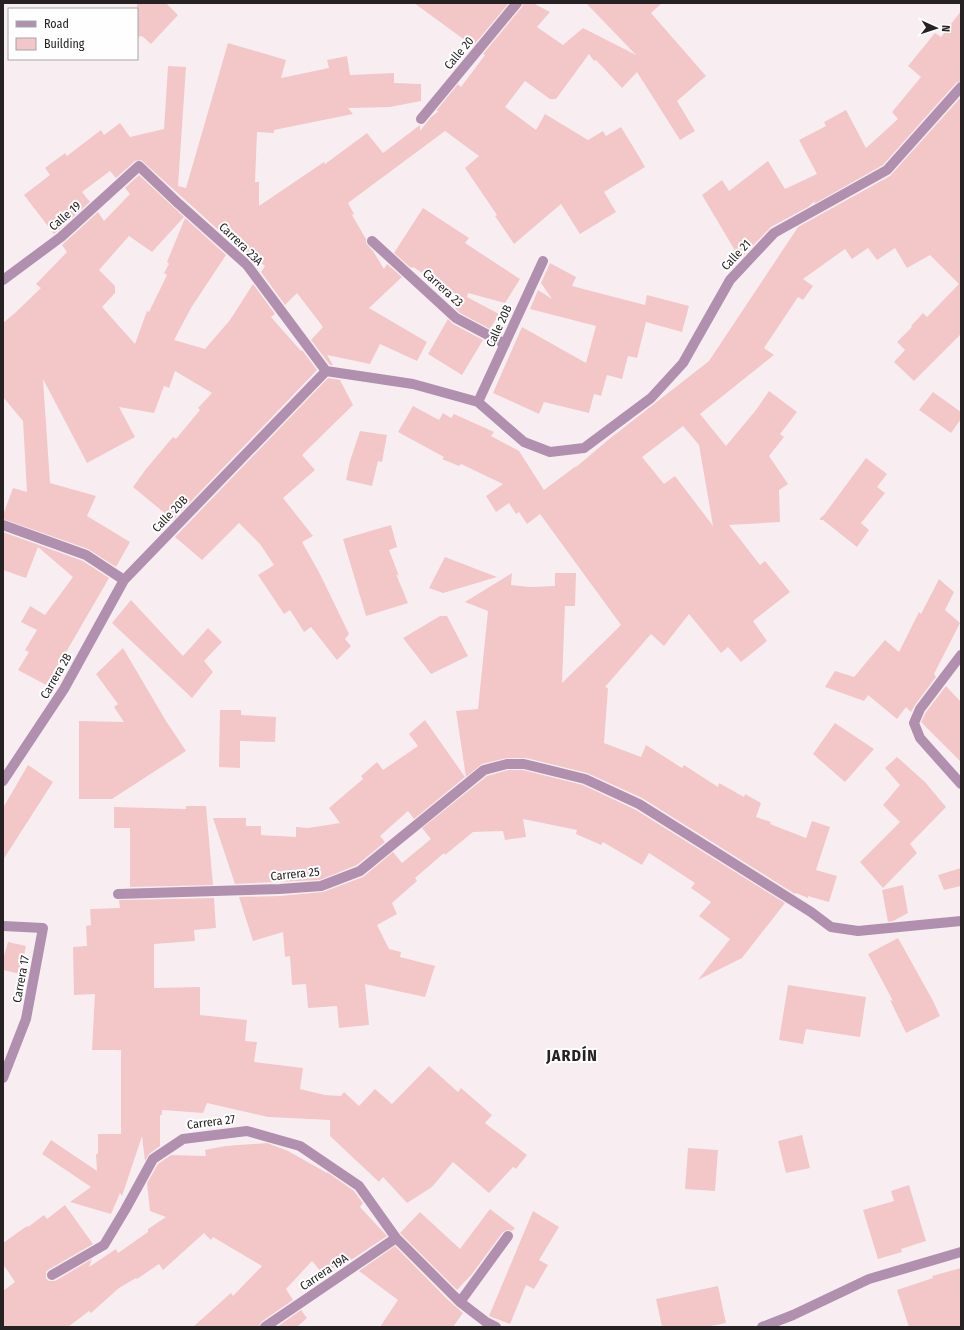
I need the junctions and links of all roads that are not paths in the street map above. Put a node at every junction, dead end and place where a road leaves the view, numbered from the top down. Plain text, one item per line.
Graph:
1 (517, 3) edge
2 (961, 87) edge
3 (421, 119) dead end
4 (139, 166) joint
5 (372, 241) dead end
6 (543, 261) dead end
7 (3, 280) edge
8 (505, 344) junction
9 (326, 371) junction
10 (478, 402) junction
11 (4, 525) edge
12 (124, 580) junction
13 (961, 655) edge
14 (3, 781) edge
15 (961, 784) edge
16 (118, 894) dead end
17 (961, 921) edge
18 (3, 926) edge
19 (3, 1078) edge
20 (508, 1236) dead end
21 (396, 1238) junction
22 (961, 1252) edge
23 (52, 1274) dead end
24 (460, 1302) junction
25 (265, 1327) edge
26 (496, 1327) edge
27 (762, 1327) edge

1 - 3 street, Calle 20
2 - 10 street, Calle 21
4 - 7 street, Calle 19
4 - 9 street, Carrera 23A
5 - 8 street, Carrera 23
6 - 8 street, Calle 20B
8 - 10 street, Calle 20B
9 - 10 street
9 - 12 street, Calle 20B
11 - 12 street
12 - 14 street, Carrera 2B
13 - 15 street
16 - 17 street, Carrera 25
18 - 19 street, Carrera 17
20 - 24 street
21 - 23 street, Carrera 27
21 - 24 street, Carrera 27
21 - 25 street, Carrera 19A
22 - 27 street
24 - 26 street, Carrera 27

